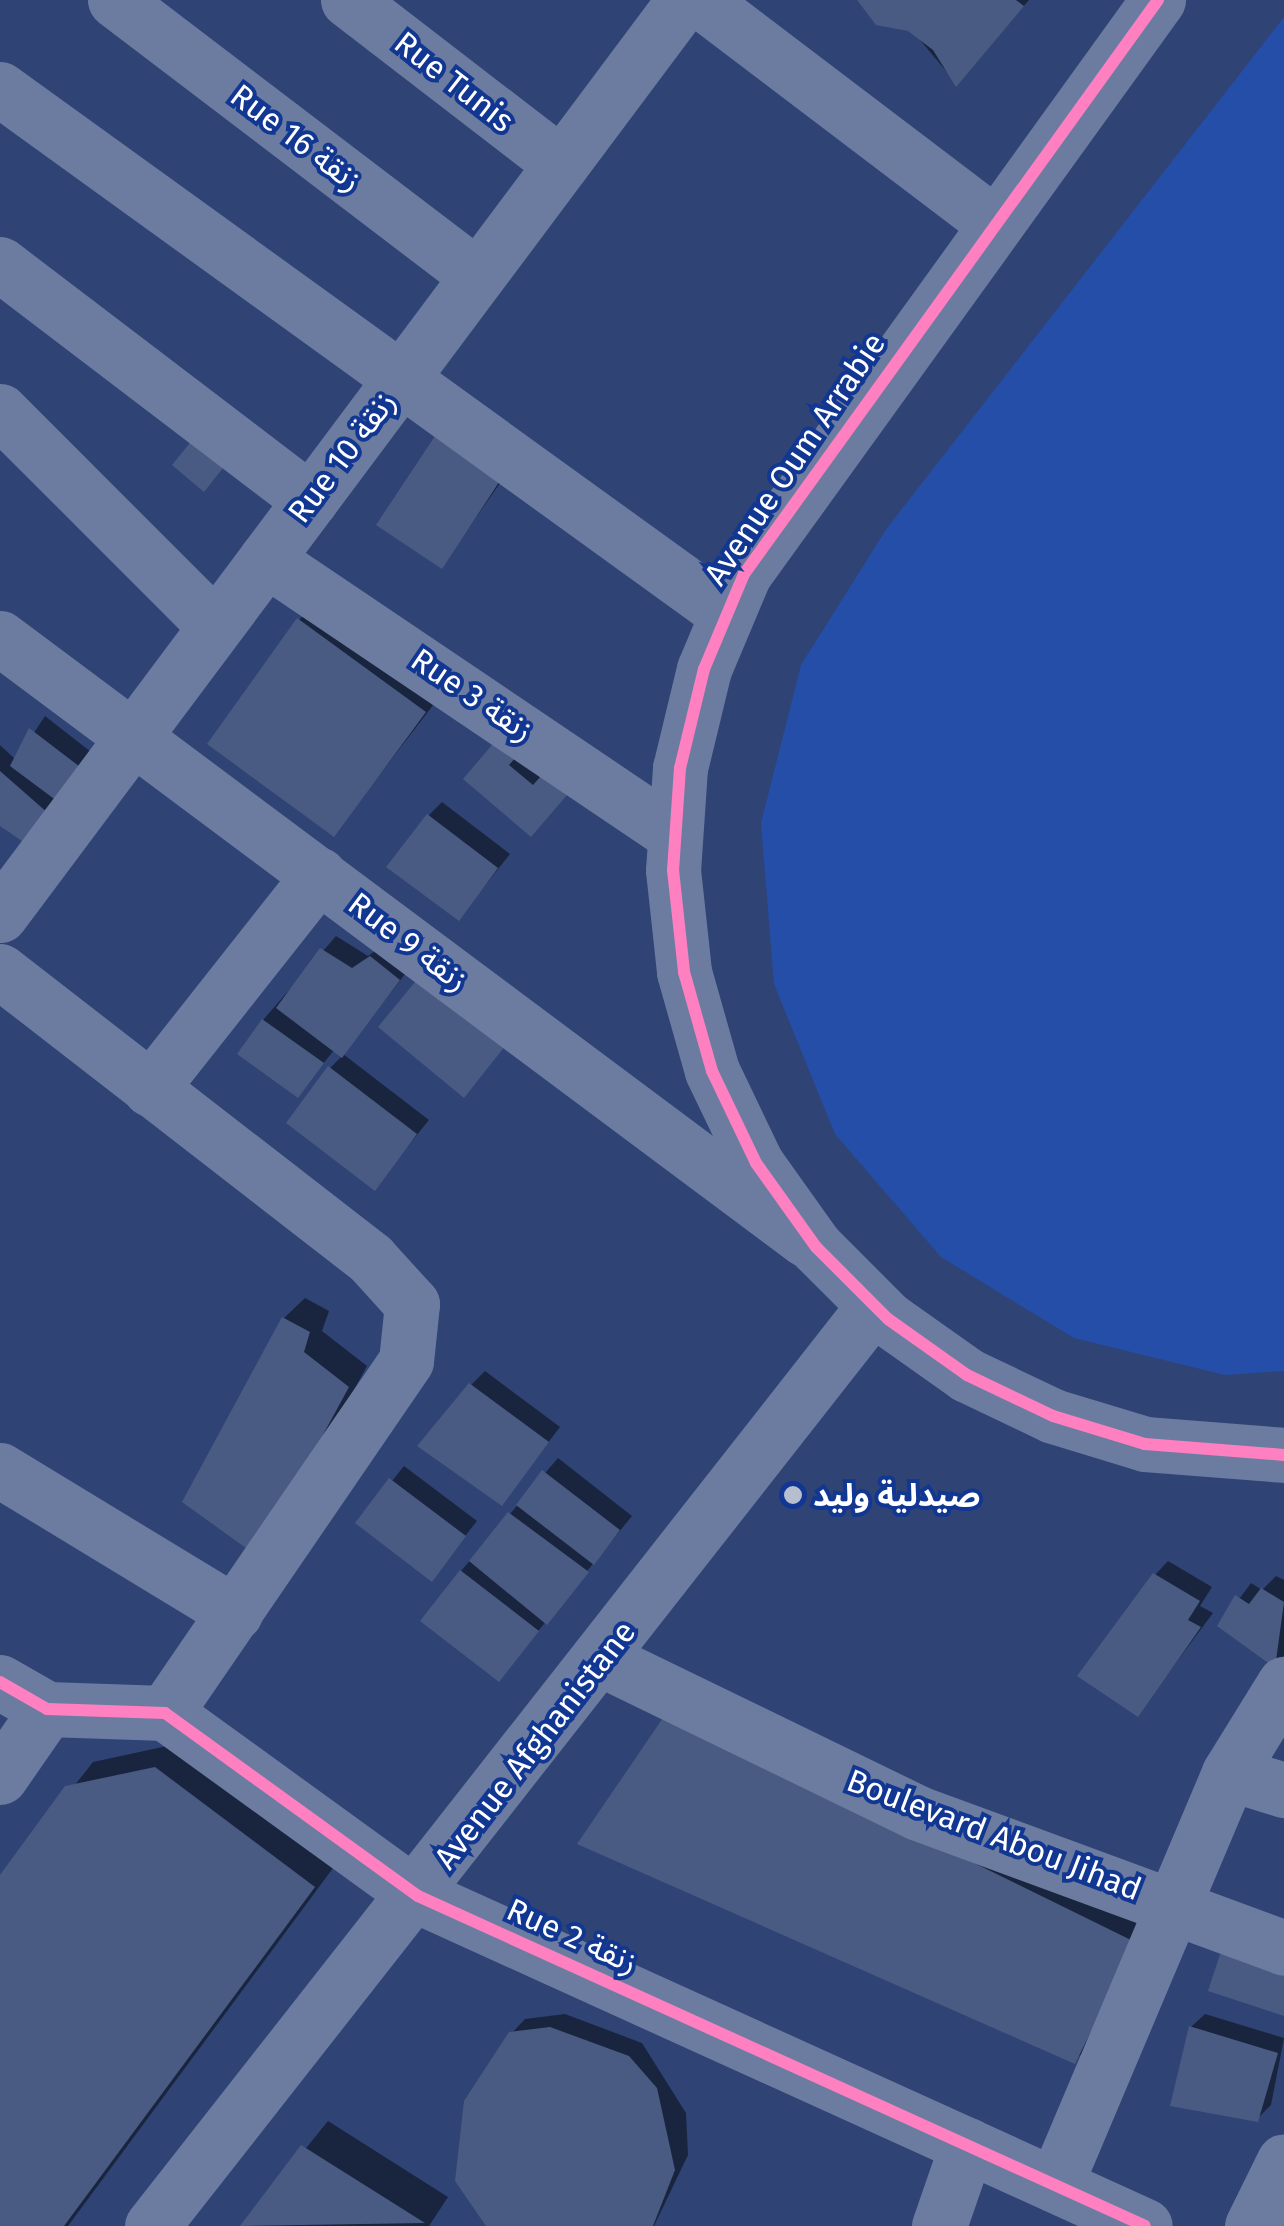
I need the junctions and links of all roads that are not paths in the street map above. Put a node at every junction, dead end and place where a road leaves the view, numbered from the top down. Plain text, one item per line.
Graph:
1 (115, 0) edge
2 (348, 0) edge
3 (684, 0) edge
4 (700, 0) edge
5 (1158, 0) edge
6 (0, 89) edge
7 (560, 164) junction
8 (994, 223) junction
9 (0, 264) edge
10 (478, 276) junction
11 (399, 381) junction
12 (0, 411) edge
13 (310, 500) junction
14 (266, 559) junction
15 (724, 612) junction
16 (215, 626) junction
17 (0, 638) edge
18 (130, 735) junction
19 (675, 834) junction
20 (319, 875) junction
21 (0, 915) edge
22 (0, 970) edge
23 (150, 1089) junction
24 (816, 1247) junction
25 (881, 1313) junction
26 (1269, 1464) edge
27 (0, 1470) edge
28 (235, 1613) junction
29 (602, 1658) junction
30 (0, 1682) edge
31 (1284, 1684) edge
32 (47, 1709) junction
33 (166, 1713) junction
34 (1230, 1774) junction
35 (0, 1777) edge
36 (1284, 1790) edge
37 (418, 1896) junction
38 (1179, 1905) junction
39 (1284, 1948) edge
40 (967, 2145) junction
41 (1284, 2161) edge
42 (1055, 2185) junction
43 (152, 2226) edge
44 (938, 2226) edge
45 (1145, 2226) edge
46 (1252, 2226) edge

1 - 10 street, Rue 16 زنقة
2 - 7 street, Rue Tunis
3 - 7 street, Rue 10 زنقة
4 - 8 street
5 - 8 street, Avenue Oum Arrabie
6 - 11 street
7 - 10 street, Rue 10 زنقة
8 - 15 street, Avenue Oum Arrabie
9 - 13 street
10 - 11 street, Rue 10 زنقة
11 - 13 street, Rue 10 زنقة
11 - 15 street
12 - 16 street
13 - 14 street, Rue 10 زنقة
14 - 16 street, Rue 10 زنقة
14 - 19 street, Rue 3 زنقة
15 - 19 street, Avenue Oum Arrabie
16 - 18 street, Rue 10 زنقة
17 - 18 street, Rue 9 زنقة
18 - 20 street, Rue 9 زنقة
18 - 21 street, Rue 10 زنقة
19 - 24 street, Avenue Oum Arrabie
20 - 23 street
20 - 24 street, Rue 9 زنقة
22 - 23 street
23 - 28 street
24 - 25 street, Avenue Oum Arrabie
25 - 26 street, Avenue Oum Arrabie
25 - 29 street, Avenue Afghanistane
27 - 28 street
28 - 33 street
29 - 37 street, Avenue Afghanistane
29 - 38 street, Boulevard Abou Jihad
30 - 32 street
31 - 34 street
32 - 33 street
32 - 35 street
33 - 37 street, Rue 2 زنقة
34 - 36 street
34 - 38 street
37 - 40 street, Rue 2 زنقة
37 - 43 street, Avenue Afghanistane
38 - 39 street, Boulevard Abou Jihad
38 - 42 street
40 - 42 street, Rue 2 زنقة
40 - 44 street
41 - 46 street
42 - 45 street, Rue 2 زنقة

